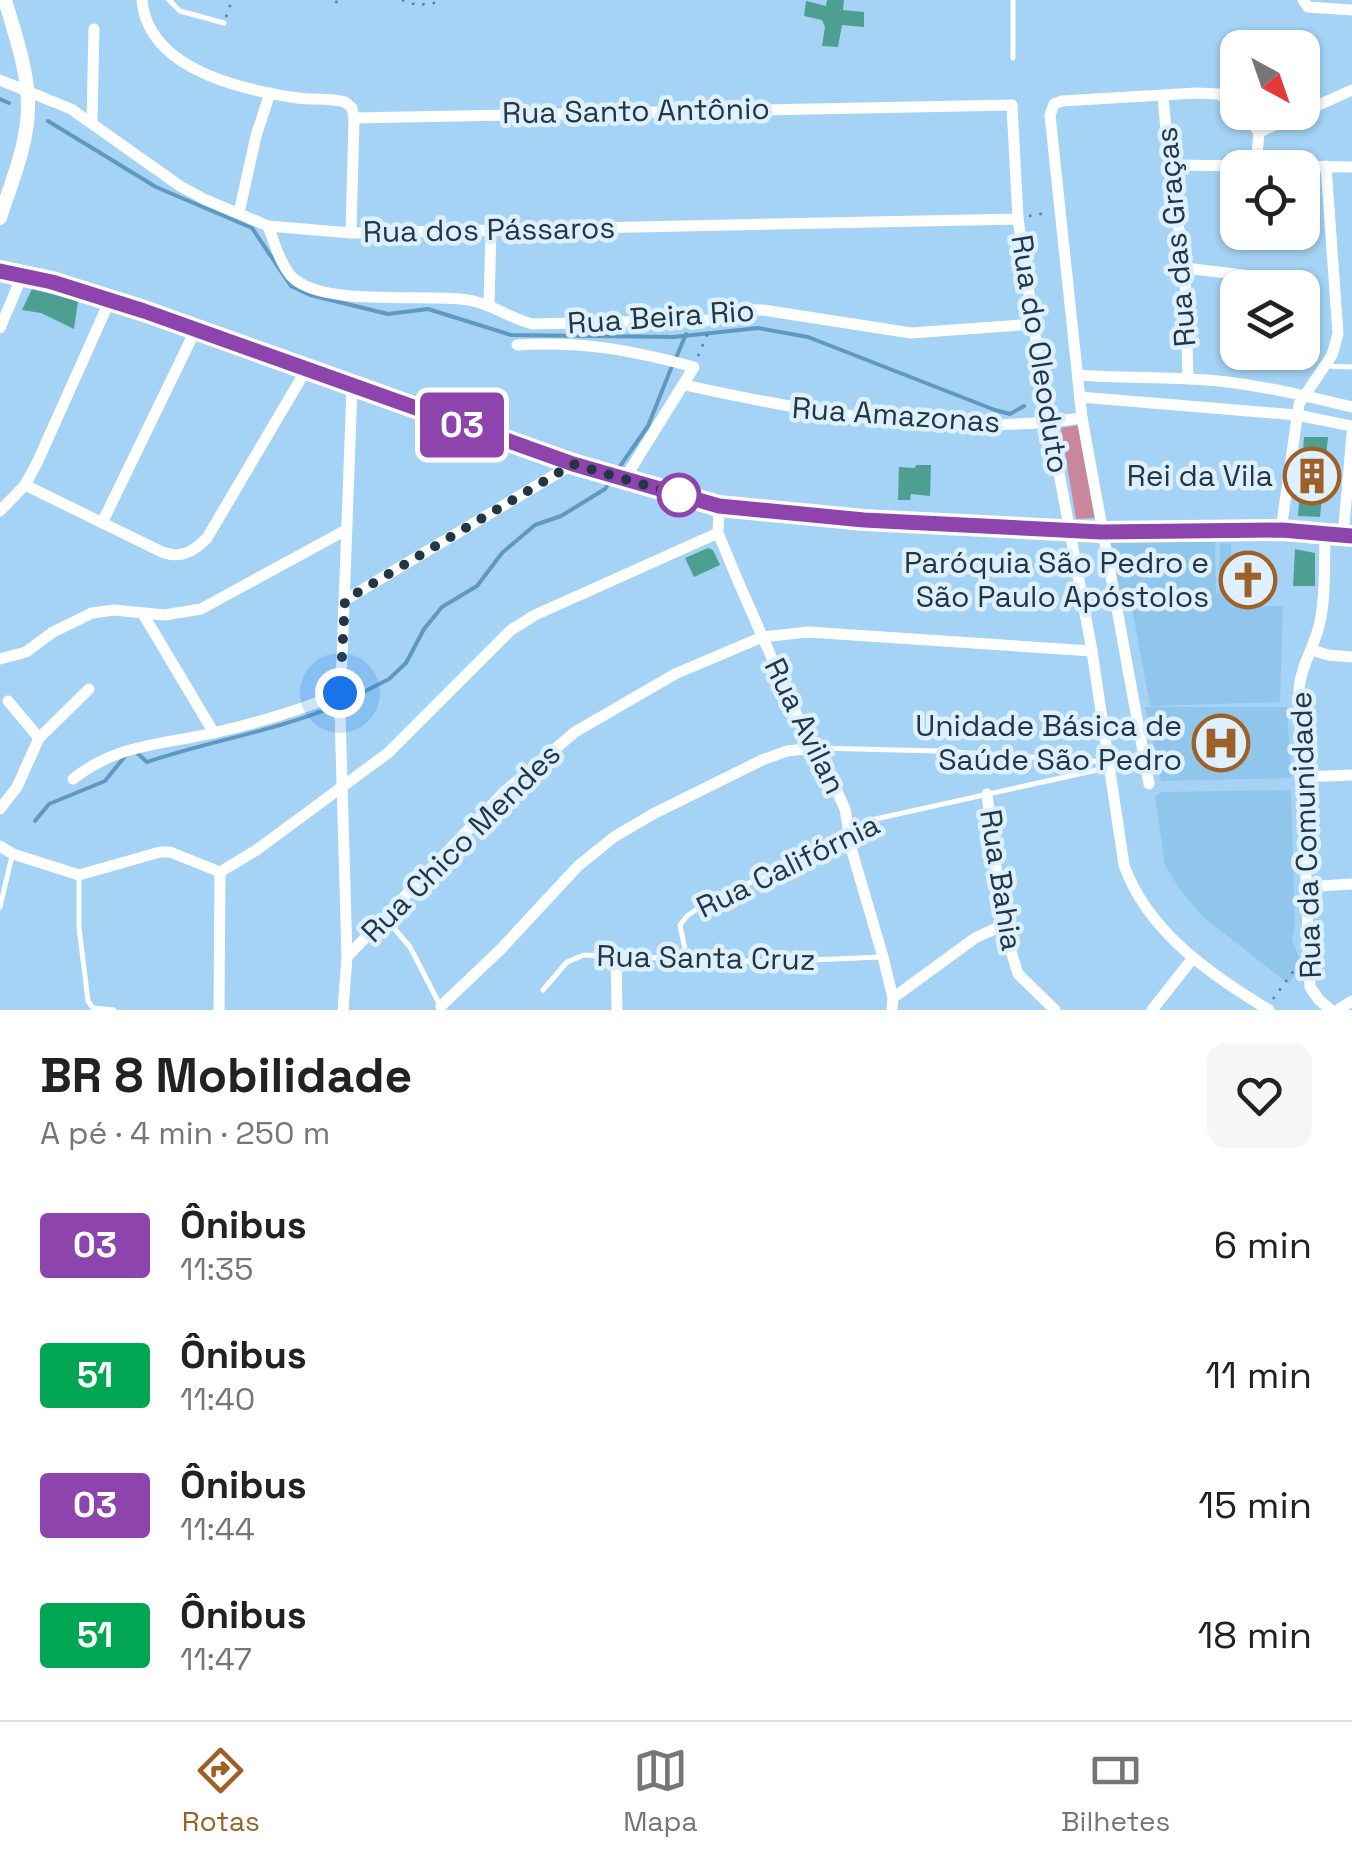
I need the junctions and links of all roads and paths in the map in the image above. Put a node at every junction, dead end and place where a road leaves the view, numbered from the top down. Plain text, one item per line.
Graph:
1 (5, 0) edge
2 (142, 0) edge
3 (169, 0) edge
4 (232, 0) edge
5 (402, 0) edge
6 (436, 0) edge
7 (1013, 0) edge
8 (1302, 0) edge
9 (1352, 10) edge
10 (224, 23) joint
11 (94, 30) dead end
12 (1012, 58) dead end
13 (0, 80) edge
14 (27, 90) junction
15 (1352, 90) edge
16 (270, 93) junction
17 (1220, 95) edge
18 (1162, 96) junction
19 (1012, 107) joint
20 (354, 118) junction
21 (92, 122) junction
22 (1260, 132) joint
23 (1258, 150) edge
24 (1169, 164) junction
25 (1220, 166) edge
26 (1320, 166) edge
27 (1326, 166) junction
28 (1352, 168) edge
29 (1058, 210) junction
30 (239, 213) junction
31 (0, 218) edge
32 (1018, 219) junction
33 (268, 226) junction
34 (491, 228) junction
35 (352, 234) junction
36 (1186, 268) junction
37 (0, 271) edge
38 (1220, 272) edge
39 (22, 276) junction
40 (110, 300) junction
41 (489, 304) junction
42 (1034, 324) junction
43 (0, 328) edge
44 (710, 328) dead end
45 (195, 331) junction
46 (517, 346) dead end
47 (692, 364) junction
48 (1325, 366) junction
49 (1352, 366) edge
50 (306, 370) junction
51 (1078, 375) junction
52 (1188, 378) junction
53 (684, 385) junction
54 (352, 388) junction
55 (1305, 394) junction
56 (1080, 397) junction
57 (1352, 407) edge
58 (1296, 415) junction
59 (1082, 418) junction
60 (1050, 422) junction
61 (1352, 426) edge
62 (1352, 434) edge
63 (573, 464) junction
64 (620, 478) junction
65 (25, 484) junction
66 (719, 506) junction
67 (0, 511) edge
68 (102, 524) junction
69 (346, 530) junction
70 (1070, 530) junction
71 (1282, 530) junction
72 (1101, 532) junction
73 (718, 533) junction
74 (1325, 535) junction
75 (1348, 536) edge
76 (345, 600) junction
77 (144, 614) junction
78 (762, 637) junction
79 (1312, 650) junction
80 (1092, 651) junction
81 (1352, 656) edge
82 (0, 659) edge
83 (89, 689) dead end
84 (340, 696) junction
85 (8, 702) dead end
86 (214, 733) junction
87 (39, 738) junction
88 (815, 748) junction
89 (1109, 765) junction
90 (1352, 775) edge
91 (1300, 777) junction
92 (73, 779) dead end
93 (1149, 784) dead end
94 (340, 791) junction
95 (987, 794) junction
96 (0, 809) edge
97 (849, 834) junction
98 (4, 848) edge
99 (220, 872) junction
100 (79, 876) junction
101 (1352, 884) edge
102 (1306, 887) junction
103 (0, 907) edge
104 (385, 918) junction
105 (1003, 925) junction
106 (1308, 950) junction
107 (616, 956) junction
108 (347, 957) junction
109 (883, 957) junction
110 (1193, 958) junction
111 (687, 959) junction
112 (542, 990) dead end
113 (1352, 1001) edge
114 (892, 1004) edge
115 (1259, 1007) edge
116 (441, 1008) edge
117 (114, 1010) edge
118 (219, 1010) edge
119 (343, 1010) edge
120 (617, 1010) edge
121 (1055, 1010) edge
122 (1152, 1010) edge
123 (1334, 1010) edge

1 - 14 street
2 - 16 street
3 - 10 lane
4 - 10 path
5 - 6 path
7 - 12 lane
8 - 9 street
11 - 21 street
13 - 14 street, Rua dos Pássaros
14 - 21 street, Rua dos Pássaros
14 - 31 street
15 - 22 street
16 - 20 street, Rua Santo Antônio
16 - 30 street
17 - 18 street
18 - 24 street, Rua das Graças
18 - 29 street, Rua do Oleoduto
19 - 20 street, Rua Santo Antônio
19 - 32 street, Rua do Oleoduto
20 - 35 street
21 - 30 street, Rua dos Pássaros
22 - 23 street
24 - 25 street
24 - 36 street, Rua das Graças
26 - 27 street
27 - 28 street
27 - 48 street
29 - 32 path
29 - 51 street, Rua do Oleoduto
30 - 33 street, Rua dos Pássaros
32 - 34 street, Rua dos Pássaros
32 - 42 street, Rua do Oleoduto
33 - 35 street, Rua dos Pássaros
33 - 41 street, Rua Beira Rio
34 - 35 street, Rua dos Pássaros
34 - 41 street
36 - 38 street
36 - 52 street, Rua das Graças
37 - 39 street
39 - 40 street
39 - 43 street
40 - 45 street
40 - 65 street
41 - 42 street, Rua Beira Rio
42 - 60 street, Rua do Oleoduto
44 - 47 path
45 - 50 street
45 - 68 street
46 - 47 street
47 - 53 street
48 - 49 lane
48 - 55 street
50 - 54 street
50 - 68 street
51 - 52 street
51 - 56 street, Rua do Oleoduto
52 - 55 street
53 - 60 street, Rua Amazonas
53 - 64 street
54 - 63 street
54 - 69 street
55 - 57 street
55 - 58 street
56 - 58 street
56 - 59 street, Rua do Oleoduto
58 - 61 street
58 - 71 street
59 - 60 street, Rua Amazonas
59 - 72 street, Rua do Oleoduto
60 - 70 street, Rua do Oleoduto
62 - 75 street
63 - 64 street
63 - 76 street
64 - 66 street
65 - 67 street
65 - 68 street
66 - 70 street
66 - 73 street, Rua Avilan
69 - 76 street
69 - 77 street
70 - 72 street
70 - 80 street, Rua do Oleoduto
71 - 72 street
71 - 74 street
72 - 93 street, Rua do Oleoduto
73 - 78 street, Rua Avilan
73 - 94 street
74 - 75 street
74 - 79 street, Rua da Comunidade
76 - 84 street
77 - 82 street
77 - 86 street
78 - 80 street, Rua Chico Mendes
78 - 88 street, Rua Avilan
78 - 104 street, Rua Chico Mendes
79 - 81 street
79 - 91 street, Rua da Comunidade
80 - 89 street, Rua do Oleoduto
83 - 87 street
84 - 86 street
84 - 94 street
85 - 87 street
86 - 92 street
87 - 96 street
88 - 89 lane
88 - 97 street, Rua Avilan
88 - 116 street
89 - 95 lane, Rua Califórnia
89 - 110 street, Rua do Oleoduto
90 - 91 street
91 - 102 street, Rua da Comunidade
94 - 99 street
94 - 108 street
95 - 97 lane, Rua Califórnia
95 - 105 street, Rua Bahia
97 - 109 street, Rua Avilan
97 - 111 lane, Rua Califórnia
98 - 100 street
98 - 103 lane
99 - 100 street
99 - 118 street
100 - 117 lane
101 - 102 street
102 - 106 street, Rua da Comunidade
104 - 108 street, Rua Chico Mendes
104 - 116 lane
105 - 114 street
105 - 121 street, Rua Bahia
106 - 115 path
106 - 123 street, Rua da Comunidade
107 - 111 lane, Rua Santa Cruz
107 - 112 lane, Rua Santa Cruz
107 - 120 street
108 - 119 street
109 - 111 lane, Rua Santa Cruz
109 - 114 street, Rua Avilan
110 - 115 street, Rua do Oleoduto
110 - 122 street
113 - 123 street

